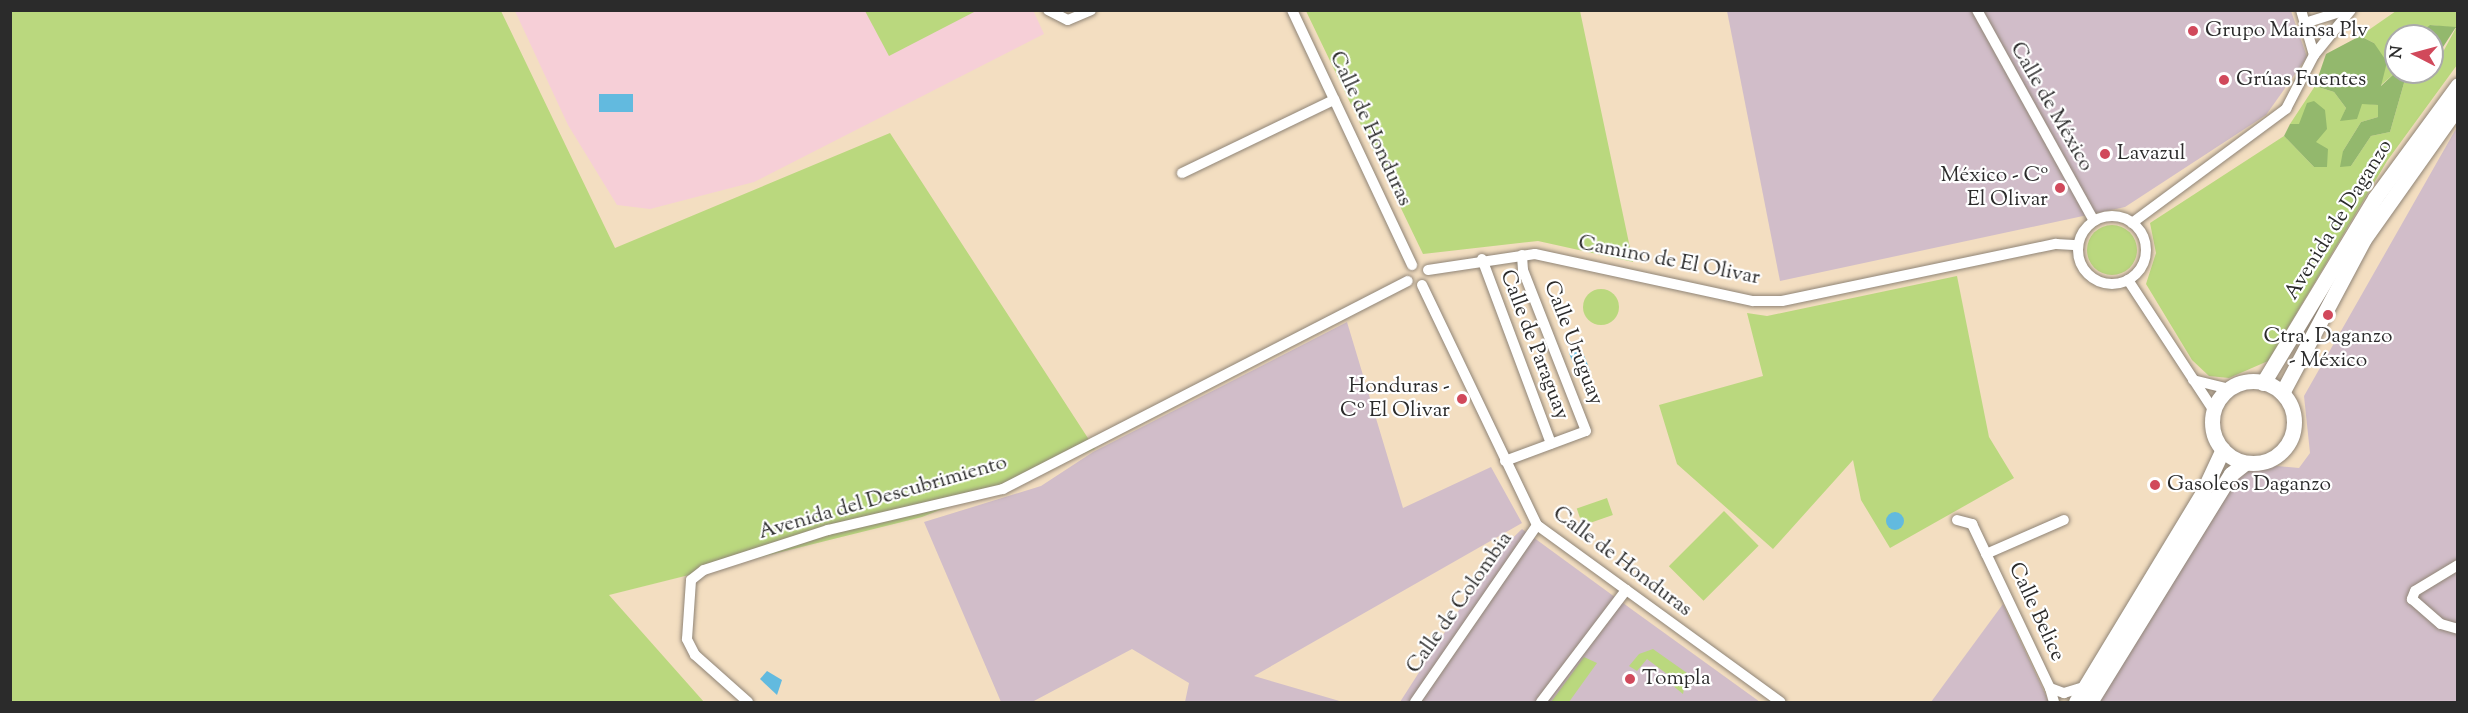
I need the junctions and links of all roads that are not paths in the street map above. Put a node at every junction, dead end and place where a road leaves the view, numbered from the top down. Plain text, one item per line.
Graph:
1 (1048, 10) edge
2 (1091, 10) edge
3 (1292, 10) edge
4 (1977, 10) edge
5 (2301, 10) edge
6 (2346, 10) edge
7 (2351, 10) edge
8 (2305, 23) junction
9 (2314, 55) junction
10 (2457, 85) edge
11 (1334, 100) junction
12 (2457, 106) edge
13 (1182, 173) dead end
14 (2094, 221) junction
15 (2132, 223) junction
16 (2078, 245) junction
17 (1522, 255) junction
18 (1482, 259) junction
19 (1412, 265) junction
20 (1428, 270) junction
21 (1408, 280) junction
22 (2128, 280) junction
23 (1422, 285) junction
24 (2193, 380) junction
25 (2264, 383) junction
26 (2230, 389) junction
27 (2282, 393) junction
28 (2214, 411) junction
29 (1551, 444) junction
30 (2223, 449) junction
31 (1505, 461) junction
32 (2245, 463) junction
33 (1958, 520) dead end
34 (2064, 520) dead end
35 (1537, 525) junction
36 (1986, 554) junction
37 (2457, 565) edge
38 (1626, 590) junction
39 (2457, 629) edge
40 (2087, 686) junction
41 (2050, 688) junction
42 (748, 702) edge
43 (1415, 702) edge
44 (1540, 702) edge
45 (1781, 702) edge
46 (2054, 702) edge
47 (2076, 702) edge
48 (2090, 702) edge

1 - 2 street
3 - 11 street, Calle de Honduras
4 - 14 street, Calle de México
5 - 8 street
6 - 8 street
7 - 9 street
8 - 9 street
9 - 15 street
10 - 25 main road, Avenida de Daganzo
11 - 13 street
11 - 19 street, Calle de Honduras
12 - 27 main road, Avenida de Daganzo
14 - 15 street
14 - 16 street
15 - 22 street
16 - 17 street, Camino de El Olivar
16 - 22 street
17 - 18 street, Camino de El Olivar
17 - 29 street, Calle Uruguay
18 - 20 street, Camino de El Olivar
18 - 29 street, Calle de Paraguay
19 - 20 street
19 - 21 street
20 - 23 street
21 - 23 street
21 - 42 street, Avenida del Descubrimiento
22 - 24 street
23 - 31 street, Calle de Honduras
24 - 26 street
24 - 28 street
25 - 26 main road
25 - 27 main road
26 - 28 main road
27 - 32 main road
28 - 30 main road
29 - 31 street, Calle Uruguay
30 - 32 main road
30 - 40 main road
31 - 35 street, Calle de Honduras
32 - 48 main road
33 - 36 street, Calle Belice
34 - 36 street, Calle Belice
35 - 38 street, Calle de Honduras
35 - 43 street, Calle de Colombia
36 - 41 street, Calle Belice
37 - 39 street
38 - 44 street
38 - 45 street, Calle de Honduras
40 - 41 street, Calle Belice
40 - 47 main road
41 - 46 street, Calle Belice

